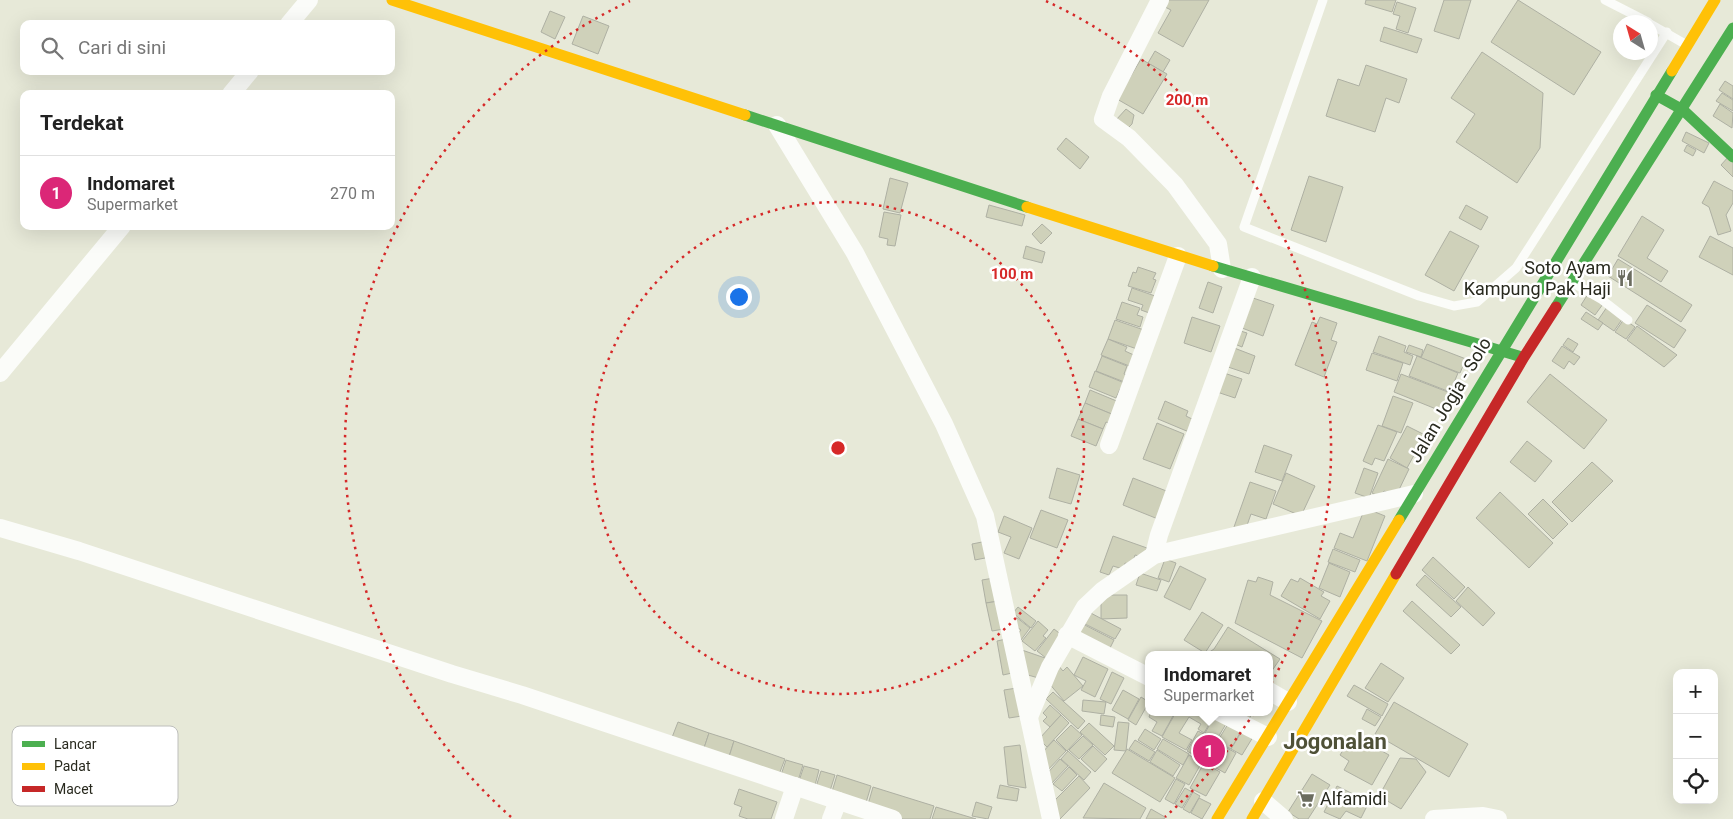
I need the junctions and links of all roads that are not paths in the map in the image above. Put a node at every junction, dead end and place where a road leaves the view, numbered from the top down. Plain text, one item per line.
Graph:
1 (309, 0) edge
2 (392, 0) edge
3 (1160, 0) edge
4 (1323, 0) edge
5 (1604, 0) edge
6 (1715, 0) edge
7 (1633, 15) edge
8 (292, 20) edge
9 (1658, 28) edge
10 (1733, 28) edge
11 (1666, 32) junction
12 (1687, 46) junction
13 (247, 75) edge
14 (234, 90) edge
15 (1656, 95) junction
16 (1683, 110) junction
17 (777, 125) junction
18 (1733, 157) edge
19 (119, 230) edge
20 (1178, 256) junction
21 (1222, 269) junction
22 (1252, 277) junction
23 (1571, 282) junction
24 (1628, 320) dead end
25 (1502, 350) junction
26 (1524, 357) junction
27 (0, 373) edge
28 (1109, 445) dead end
29 (1414, 494) junction
30 (0, 528) edge
31 (1154, 555) junction
32 (1067, 635) junction
33 (1145, 675) edge
34 (1273, 693) edge
35 (1288, 702) junction
36 (1227, 716) edge
37 (1029, 717) junction
38 (1268, 737) junction
39 (795, 786) junction
40 (1263, 800) junction
41 (838, 801) junction
42 (784, 819) edge
43 (831, 819) edge
44 (894, 819) edge
45 (1051, 819) edge
46 (1217, 819) edge
47 (1252, 819) edge
48 (1284, 819) edge
49 (1434, 819) edge
50 (1498, 819) edge

1 - 8 street
2 - 17 main road
3 - 21 street
4 - 11 lane
5 - 7 lane
6 - 12 main road, Jalan Jogja - Solo
9 - 11 lane
10 - 16 main road
11 - 12 lane
12 - 15 main road, Jalan Jogja - Solo
13 - 14 street
15 - 16 main road
15 - 25 main road, Jalan Jogja - Solo
16 - 18 main road
16 - 23 main road
17 - 20 main road
17 - 37 street
19 - 27 street
20 - 21 main road
20 - 28 street
21 - 22 main road
22 - 25 main road
22 - 31 street
23 - 24 lane
23 - 26 main road
25 - 26 main road
25 - 29 main road, Jalan Jogja - Solo
26 - 40 main road
29 - 31 street
29 - 35 main road, Jalan Jogja - Solo
30 - 39 street
31 - 32 street
32 - 33 street
32 - 37 street
34 - 35 street
35 - 38 main road, Jalan Jogja - Solo
36 - 38 street
37 - 45 street
38 - 46 main road, Jalan Jogja - Solo
39 - 41 street
39 - 42 street
40 - 47 main road
40 - 48 street
41 - 43 street
41 - 44 street
49 - 50 street

